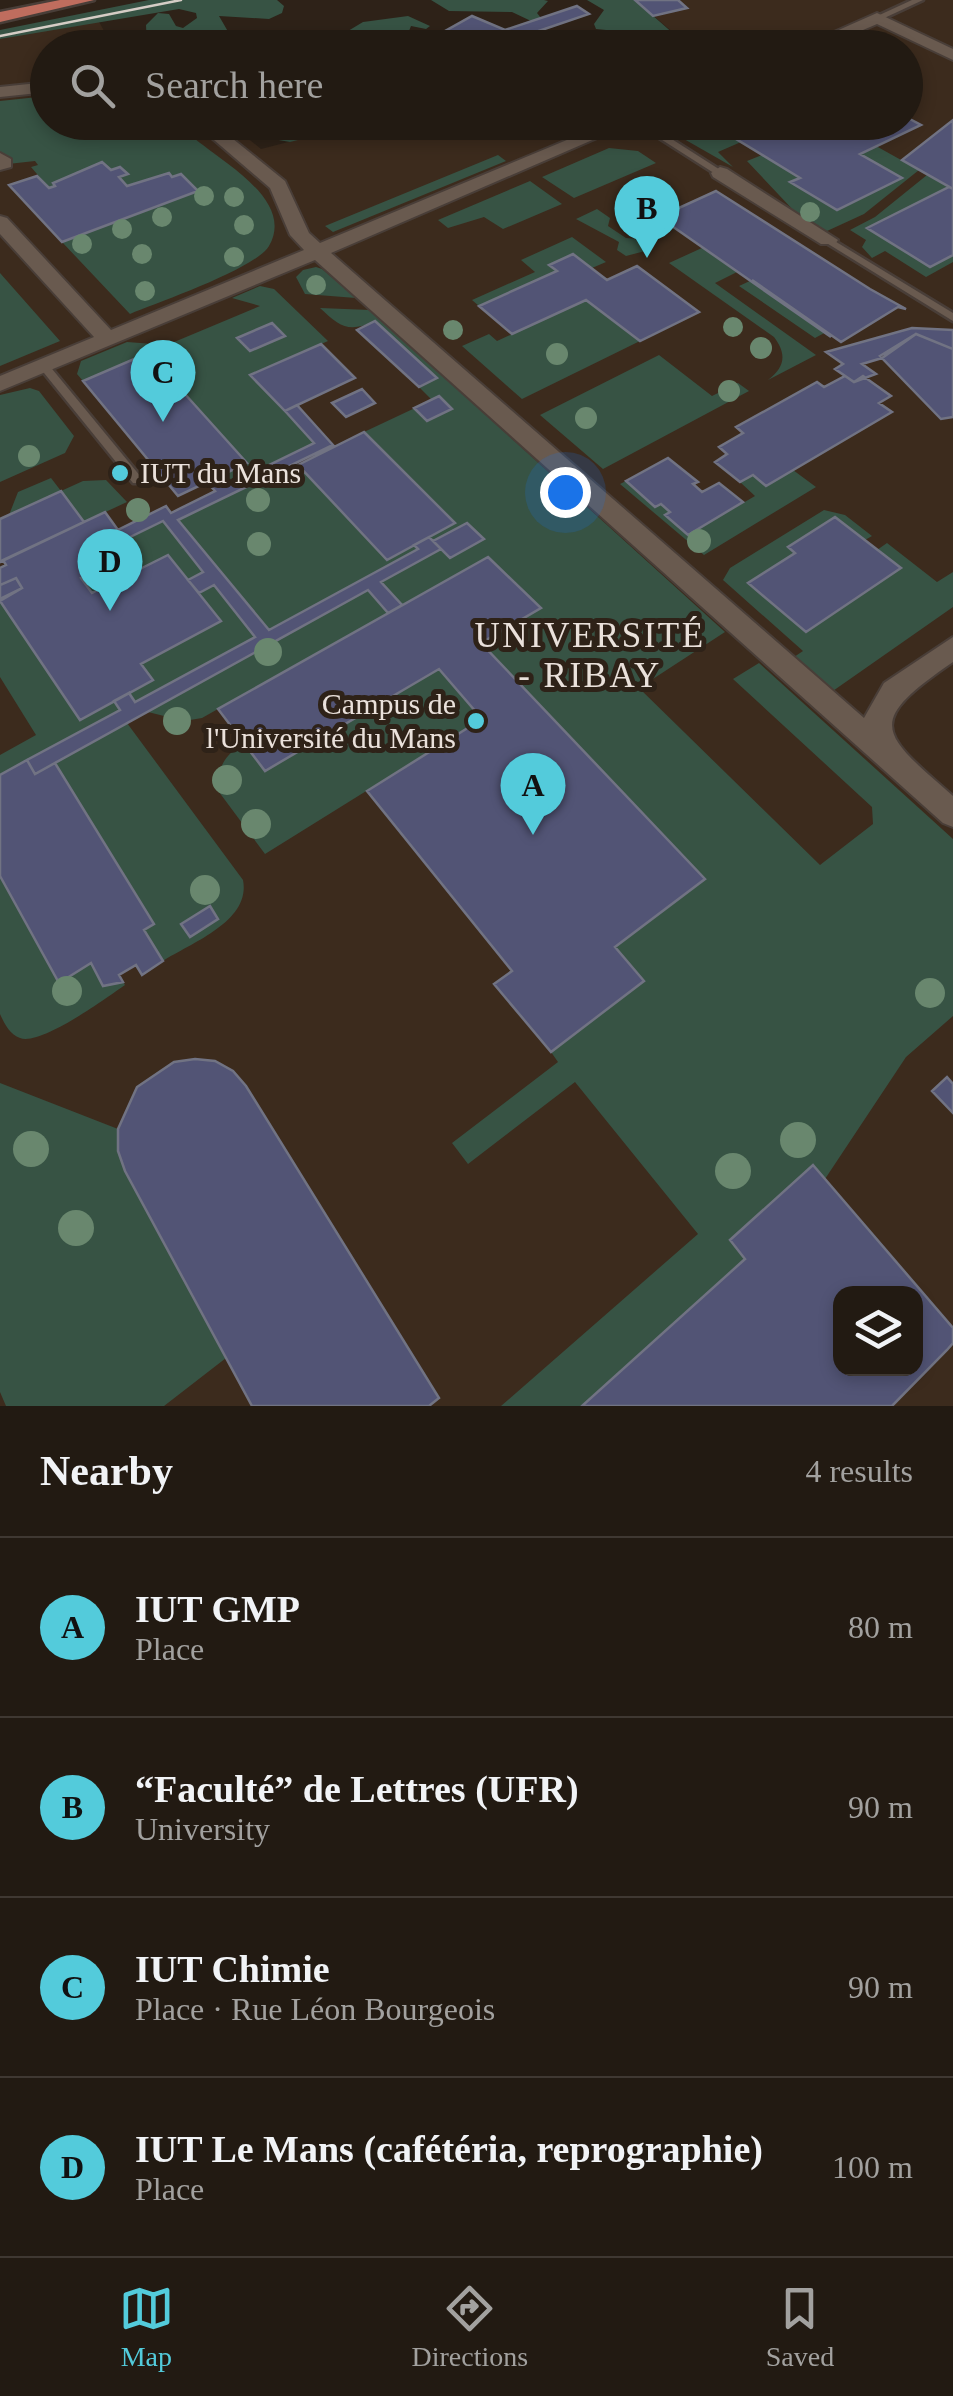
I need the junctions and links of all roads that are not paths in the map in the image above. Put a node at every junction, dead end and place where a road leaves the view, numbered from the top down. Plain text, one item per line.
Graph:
1 (9, 0) edge
2 (86, 0) edge
3 (919, 0) edge
4 (0, 2) edge
5 (0, 17) edge
6 (877, 18) junction
7 (849, 30) edge
8 (902, 30) edge
9 (923, 40) edge
10 (953, 55) edge
11 (30, 89) edge
12 (0, 92) edge
13 (225, 140) edge
14 (581, 140) edge
15 (667, 140) edge
16 (720, 173) joint
17 (0, 222) edge
18 (828, 240) joint
19 (313, 248) junction
20 (953, 318) edge
21 (108, 339) junction
22 (44, 366) junction
23 (0, 384) edge
24 (137, 480) dead end
25 (953, 648) edge
26 (890, 758) junction
27 (953, 814) edge

1 - 4 main road
2 - 5 main road
3 - 6 lane
6 - 7 street
6 - 8 street
9 - 10 street
11 - 12 street
13 - 19 street
14 - 19 street
15 - 16 lane
16 - 18 street
17 - 21 street
18 - 20 lane
19 - 21 street
19 - 26 street
21 - 22 street
22 - 23 street
22 - 24 lane
25 - 26 street
26 - 27 street

